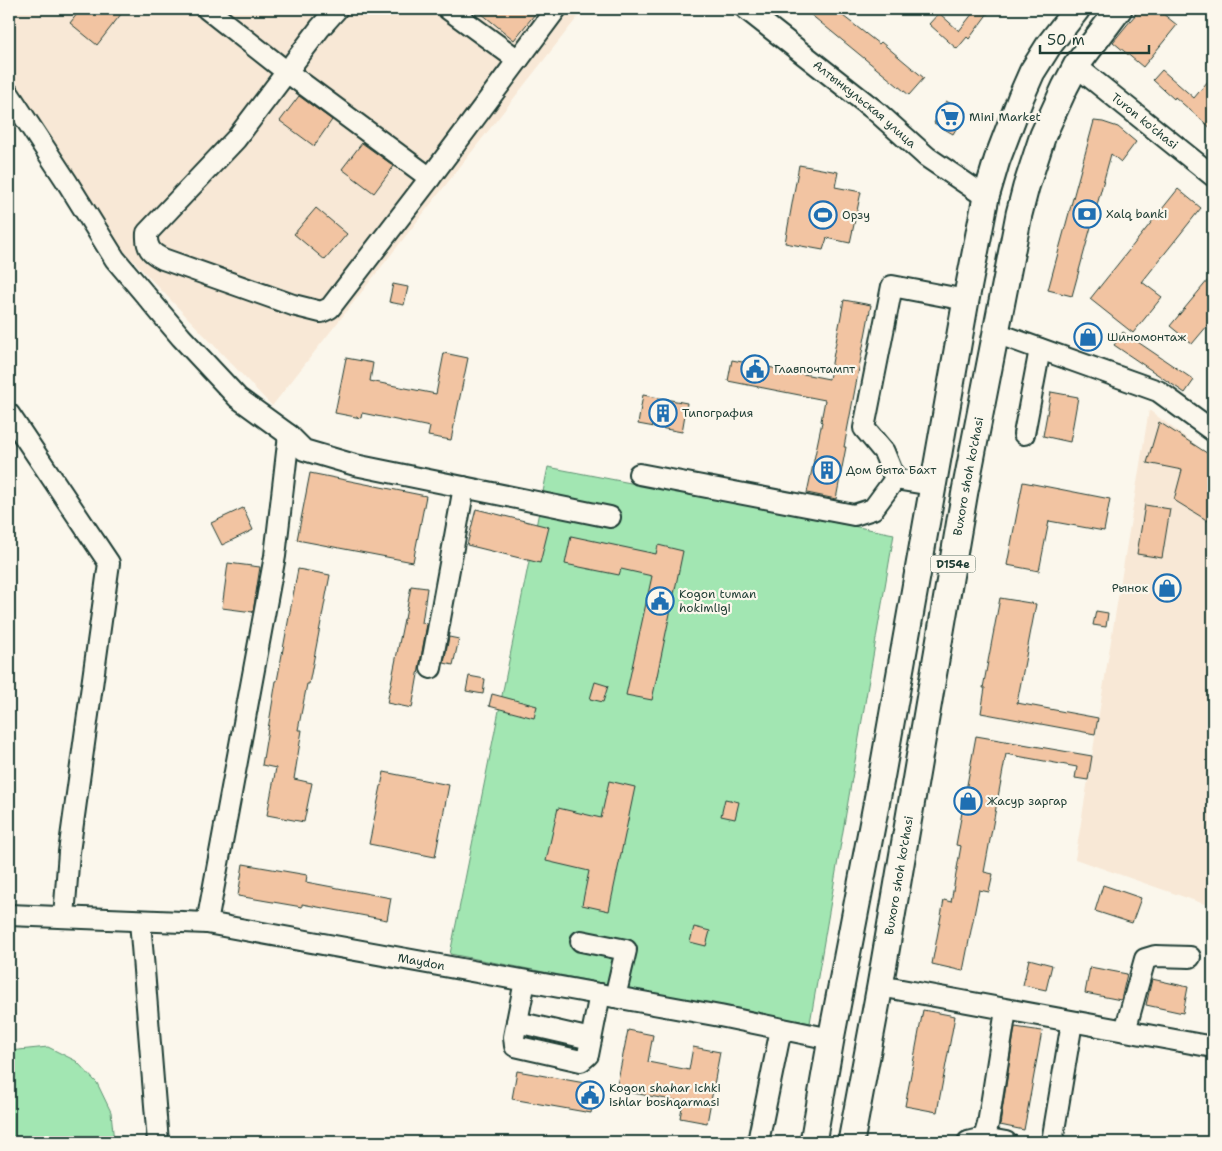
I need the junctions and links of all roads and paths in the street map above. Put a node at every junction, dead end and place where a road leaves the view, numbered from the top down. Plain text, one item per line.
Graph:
1 (207, 9) edge
2 (337, 9) edge
3 (448, 9) edge
4 (556, 9) edge
5 (746, 9) edge
6 (1077, 9) edge
7 (1119, 9) edge
8 (518, 60) junction
9 (1076, 66) junction
10 (287, 72) junction
11 (9, 94) edge
12 (1213, 176) edge
13 (430, 178) junction
14 (986, 197) junction
15 (966, 300) junction
16 (996, 333) junction
17 (1040, 349) junction
18 (9, 414) edge
19 (1213, 431) edge
20 (1024, 434) dead end
21 (289, 435) junction
22 (639, 474) dead end
23 (895, 479) junction
24 (932, 485) junction
25 (464, 487) junction
26 (965, 491) junction
27 (610, 517) dead end
28 (431, 668) dead end
29 (9, 915) edge
30 (64, 917) junction
31 (140, 920) junction
32 (208, 923) junction
33 (581, 941) dead end
34 (1190, 957) dead end
35 (525, 981) junction
36 (880, 986) junction
37 (607, 996) junction
38 (1006, 1010) junction
39 (1072, 1022) junction
40 (781, 1029) junction
41 (1125, 1032) junction
42 (831, 1040) junction
43 (868, 1046) junction
44 (1213, 1047) edge
45 (976, 1140) edge
46 (158, 1142) edge
47 (758, 1142) edge
48 (813, 1142) edge
49 (851, 1142) edge
50 (1006, 1142) edge
51 (1052, 1142) edge

1 - 10 street
2 - 10 street
3 - 8 street
4 - 8 street
5 - 14 street, Алтынкульская улица
6 - 14 main road, D154e
7 - 9 main road, Buxoro shoh ko'chasi / D154e
8 - 13 street
9 - 12 street, Turon ko'chasi
9 - 16 main road, Buxoro shoh ko'chasi / D154e
10 - 13 street
10 - 13 street
11 - 21 street
14 - 15 main road, D154e
15 - 23 street
15 - 24 main road, D154e
16 - 17 street
16 - 26 main road, Buxoro shoh ko'chasi / D154e
17 - 19 street
17 - 20 street
18 - 30 street
21 - 25 street
21 - 32 street
22 - 23 street
23 - 24 street
24 - 26 main road
24 - 42 main road, D154e
25 - 27 street
25 - 28 street
26 - 36 main road, Buxoro shoh ko'chasi / D154e
29 - 30 street, Maydon
30 - 31 street, Maydon
31 - 32 street, Maydon
31 - 46 street
32 - 35 street, Maydon
33 - 37 street
34 - 41 street
35 - 37 street, Maydon
35 - 37 street
36 - 38 street
36 - 43 main road, Buxoro shoh ko'chasi / D154e
37 - 40 street, Maydon
38 - 39 street
38 - 45 street
39 - 41 street
39 - 51 street
40 - 42 street, Maydon
40 - 47 street
41 - 44 street
42 - 43 main road
42 - 48 main road, D154e
43 - 49 main road, Buxoro shoh ko'chasi / D154e
45 - 50 street

